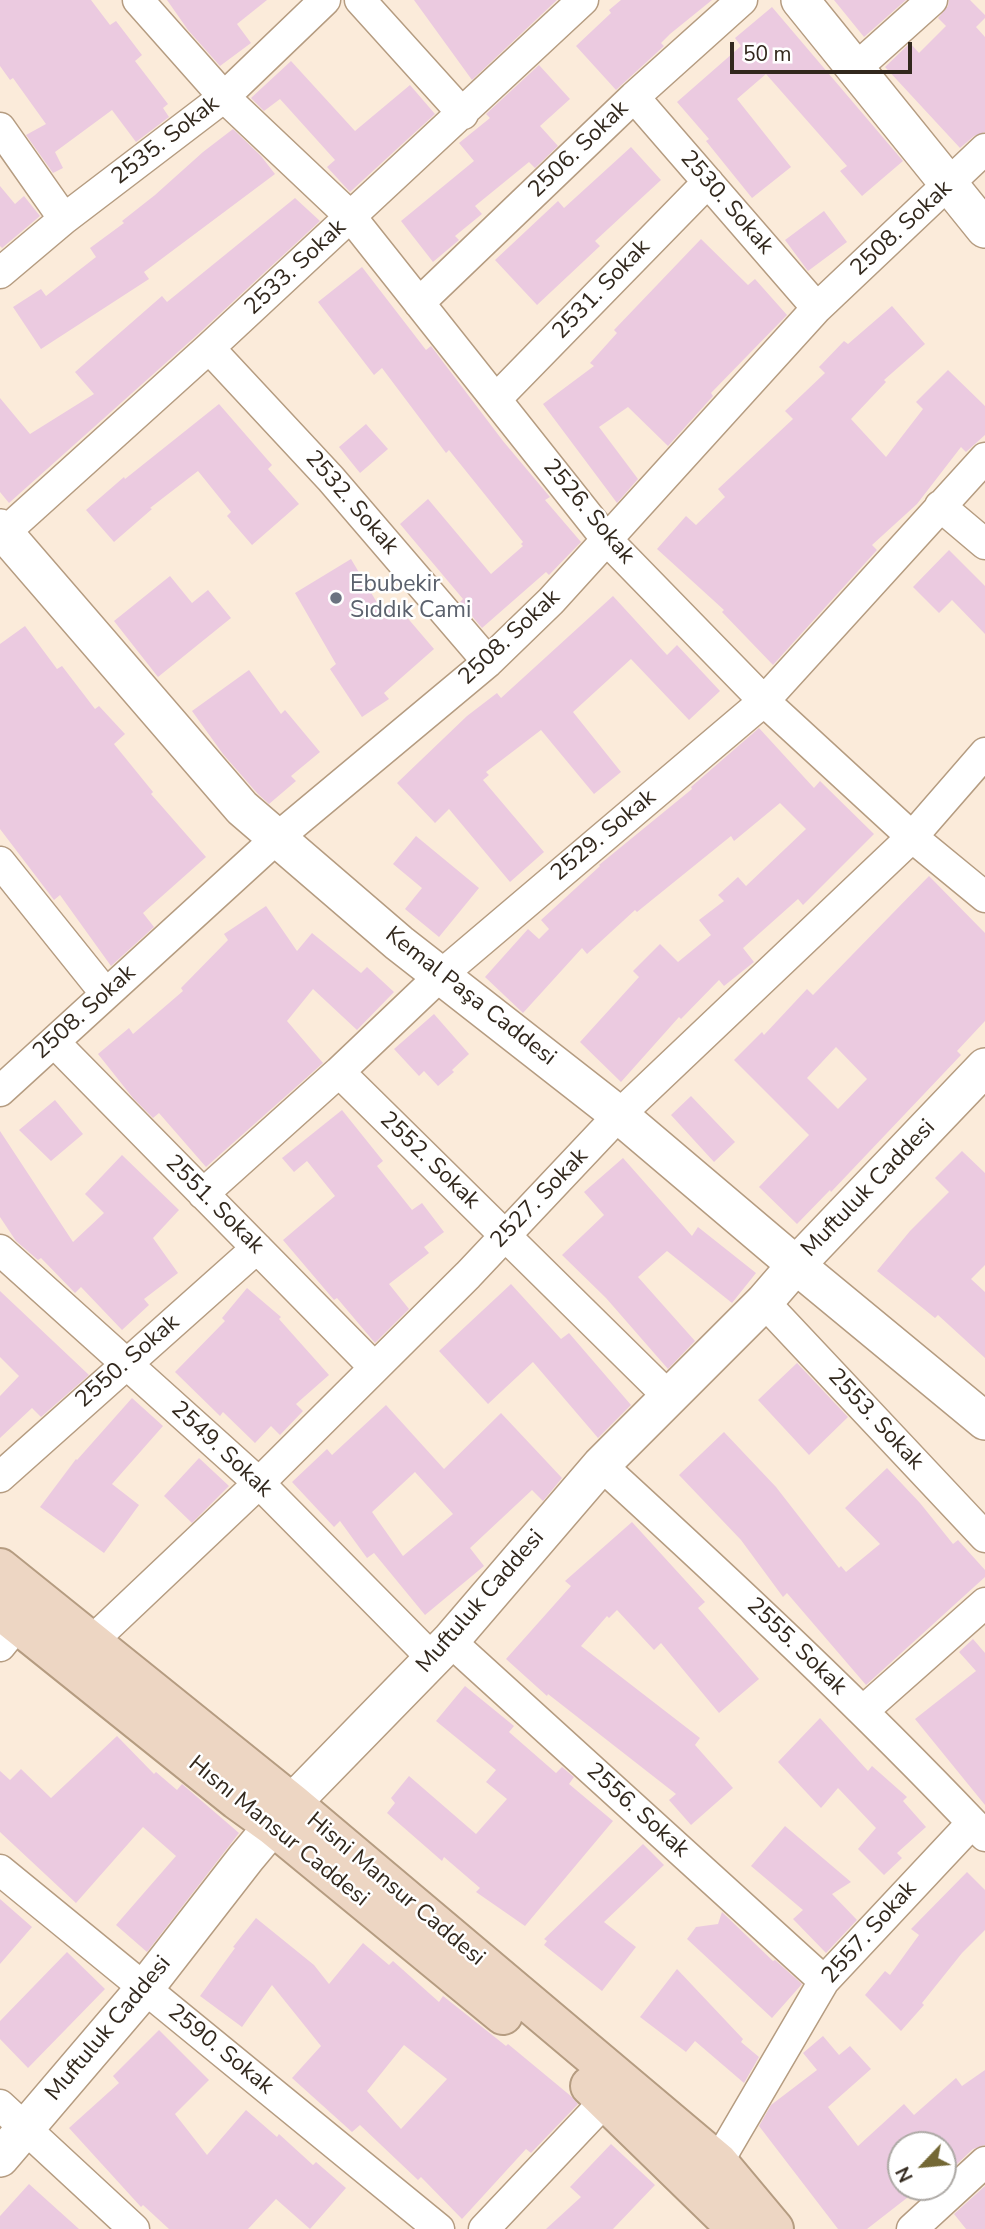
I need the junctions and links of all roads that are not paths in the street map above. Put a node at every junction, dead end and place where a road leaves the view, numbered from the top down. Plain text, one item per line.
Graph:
1 (138, 0) edge
2 (325, 0) edge
3 (360, 0) edge
4 (583, 0) edge
5 (742, 0) edge
6 (800, 0) edge
7 (932, 0) edge
8 (855, 69) junction
9 (224, 97) junction
10 (634, 97) junction
11 (463, 114) junction
12 (0, 128) edge
13 (985, 149) edge
14 (708, 182) junction
15 (948, 185) junction
16 (351, 217) junction
17 (64, 219) junction
18 (985, 229) edge
19 (0, 273) edge
20 (419, 303) junction
21 (817, 308) junction
22 (209, 348) junction
23 (496, 399) junction
24 (985, 458) edge
25 (940, 506) junction
26 (2, 530) edge
27 (608, 541) junction
28 (985, 544) edge
29 (488, 662) junction
30 (764, 701) junction
31 (985, 753) edge
32 (912, 837) junction
33 (277, 838) junction
34 (0, 862) edge
35 (985, 897) edge
36 (441, 975) junction
37 (106, 994) junction
38 (54, 1041) junction
39 (985, 1067) edge
40 (339, 1072) junction
41 (0, 1091) edge
42 (619, 1115) junction
43 (203, 1194) junction
44 (505, 1235) junction
45 (257, 1248) junction
46 (0, 1250) edge
47 (796, 1265) junction
48 (764, 1302) junction
49 (126, 1363) junction
50 (374, 1367) junction
51 (669, 1397) junction
52 (985, 1421) edge
53 (601, 1465) junction
54 (0, 1477) edge
55 (258, 1483) junction
56 (985, 1537) edge
57 (0, 1568) edge
58 (985, 1603) edge
59 (6, 1627) edge
60 (91, 1642) junction
61 (442, 1650) junction
62 (863, 1711) junction
63 (282, 1814) junction
64 (979, 1829) edge
65 (0, 1870) edge
66 (824, 1981) junction
67 (145, 1988) junction
68 (606, 2099) junction
69 (13, 2117) edge
70 (0, 2158) edge
71 (718, 2162) junction
72 (985, 2162) edge
73 (134, 2229) edge
74 (439, 2229) edge
75 (485, 2229) edge
76 (737, 2229) edge
77 (774, 2229) edge
78 (912, 2229) edge

1 - 9 street, 2526. Sokak
2 - 9 street, 2535. Sokak
3 - 11 street
4 - 11 street, 2533. Sokak
5 - 10 street, 2506. Sokak
6 - 8 street
7 - 8 street
8 - 15 street
9 - 16 street, 2526. Sokak
9 - 17 street, 2535. Sokak
10 - 14 street, 2530. Sokak
10 - 20 street, 2506. Sokak
11 - 16 street, 2533. Sokak
12 - 17 street
13 - 15 street, 2508. Sokak
14 - 21 street, 2530. Sokak
14 - 23 street, 2531. Sokak
15 - 18 street
15 - 21 street, 2508. Sokak
16 - 20 street, 2526. Sokak
16 - 22 street, 2533. Sokak
17 - 19 street, 2535. Sokak
20 - 23 street, 2526. Sokak
21 - 27 street, 2508. Sokak
22 - 26 street, 2533. Sokak
22 - 29 street, 2532. Sokak
23 - 27 street, 2526. Sokak
24 - 25 street, 2529. Sokak
25 - 28 street
25 - 30 street, 2529. Sokak
26 - 33 street, Kemal Paşa Caddesi
27 - 29 street, 2508. Sokak
27 - 30 street, 2526. Sokak
29 - 33 street, 2508. Sokak
30 - 32 street, 2526. Sokak
30 - 36 street, 2529. Sokak
31 - 32 street, 2527. Sokak
32 - 35 street, 2526. Sokak
32 - 42 street, 2527. Sokak
33 - 36 street, Kemal Paşa Caddesi
33 - 37 street, 2508. Sokak
34 - 37 street
36 - 40 street, 2529. Sokak
36 - 42 street, Kemal Paşa Caddesi
37 - 38 street, 2508. Sokak
38 - 41 street, 2508. Sokak
38 - 43 street, 2551. Sokak
39 - 47 street, Muftuluk Caddesi
40 - 43 street, 2529. Sokak
40 - 44 street, 2552. Sokak
42 - 44 street, 2527. Sokak
42 - 47 street, Kemal Paşa Caddesi
43 - 45 street, 2551. Sokak
44 - 50 street, 2527. Sokak
44 - 51 street, 2552. Sokak
45 - 49 street, 2550. Sokak
45 - 50 street, 2551. Sokak
46 - 49 street, 2549. Sokak
47 - 48 street, Muftuluk Caddesi
47 - 52 street, Kemal Paşa Caddesi
48 - 51 street, Muftuluk Caddesi
48 - 56 street, 2553. Sokak
49 - 54 street, 2550. Sokak
49 - 55 street, 2549. Sokak
50 - 55 street, 2527. Sokak
51 - 53 street, Muftuluk Caddesi
53 - 61 street, Muftuluk Caddesi
53 - 62 street, 2555. Sokak
55 - 60 street, 2527. Sokak
55 - 61 street, 2549. Sokak
57 - 60 main road, Hisni Mansur Caddesi
58 - 62 street
59 - 63 main road, Hısnı Mansur Caddesi
60 - 63 main road, Hisni Mansur Caddesi
61 - 63 street, Muftuluk Caddesi
61 - 66 street, 2556. Sokak
62 - 64 street, 2555. Sokak
63 - 67 street, Muftuluk Caddesi
63 - 68 main road, Hısnı Mansur Caddesi
63 - 71 main road, Hisni Mansur Caddesi
64 - 66 street, 2557. Sokak
65 - 67 street, 2590. Sokak
66 - 71 street, 2557. Sokak
67 - 69 street, Muftuluk Caddesi
67 - 74 street, 2590. Sokak
68 - 75 street
68 - 76 main road, Hısnı Mansur Caddesi
69 - 70 street, Muftuluk Caddesi
69 - 73 street
71 - 77 main road, Hisni Mansur Caddesi
72 - 78 street

